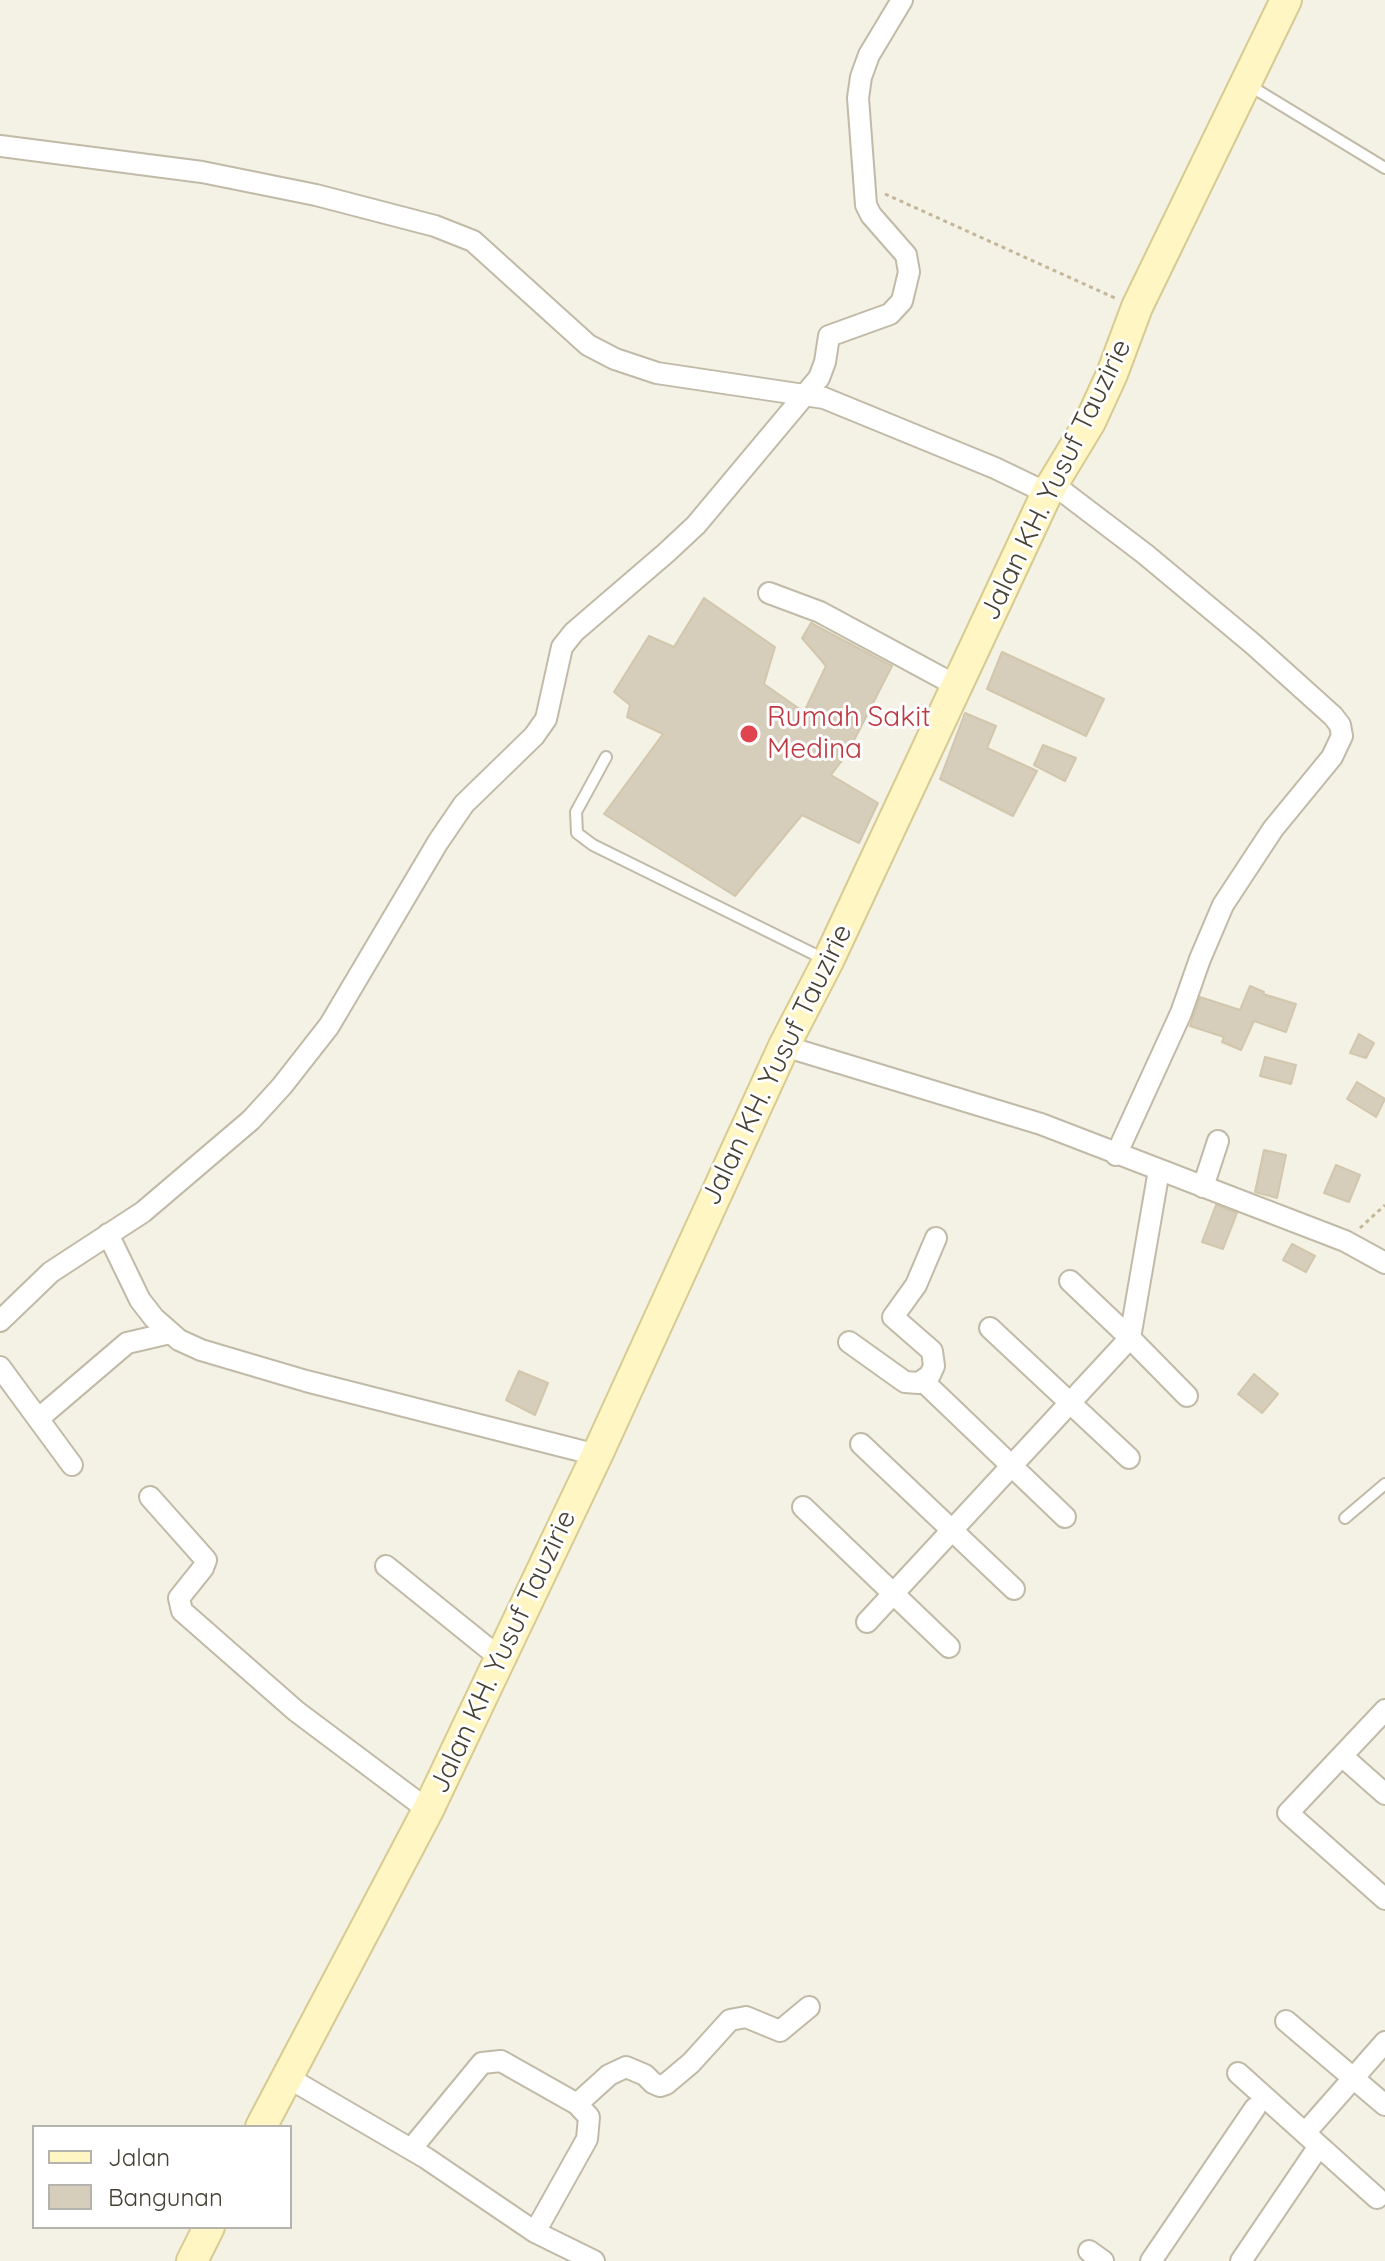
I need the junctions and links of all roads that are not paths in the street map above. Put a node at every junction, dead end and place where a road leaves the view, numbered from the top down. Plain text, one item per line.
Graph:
1 (902, 0) edge
2 (1286, 0) edge
3 (1246, 83) junction
4 (0, 146) edge
5 (1385, 168) edge
6 (808, 394) junction
7 (1050, 488) junction
8 (769, 593) dead end
9 (957, 686) junction
10 (606, 757) dead end
11 (828, 961) junction
12 (784, 1046) junction
13 (1218, 1141) dead end
14 (1116, 1155) junction
15 (1159, 1170) junction
16 (1203, 1187) junction
17 (108, 1234) junction
18 (936, 1238) dead end
19 (1385, 1263) edge
20 (1070, 1281) dead end
21 (0, 1321) edge
22 (990, 1328) dead end
23 (170, 1333) junction
24 (1130, 1338) junction
25 (849, 1342) dead end
26 (0, 1367) edge
27 (923, 1381) junction
28 (1187, 1396) dead end
29 (1070, 1403) junction
30 (38, 1419) junction
31 (861, 1444) dead end
32 (597, 1455) junction
33 (1129, 1458) dead end
34 (72, 1465) dead end
35 (1011, 1466) junction
36 (1385, 1484) edge
37 (150, 1497) dead end
38 (803, 1507) dead end
39 (1065, 1517) dead end
40 (1345, 1518) dead end
41 (952, 1530) junction
42 (386, 1566) dead end
43 (1014, 1589) dead end
44 (893, 1594) junction
45 (867, 1622) dead end
46 (949, 1647) dead end
47 (500, 1658) junction
48 (1385, 1710) edge
49 (1342, 1756) junction
50 (1385, 1794) edge
51 (428, 1810) junction
52 (1385, 1899) edge
53 (809, 2007) dead end
54 (1286, 2021) dead end
55 (1385, 2042) edge
56 (1238, 2073) dead end
57 (287, 2077) junction
58 (1353, 2078) junction
59 (577, 2104) junction
60 (1385, 2105) edge
61 (1255, 2108) dead end
62 (262, 2125) edge
63 (1312, 2140) junction
64 (411, 2149) junction
65 (1377, 2198) dead end
66 (208, 2229) edge
67 (535, 2232) junction
68 (192, 2261) edge
69 (594, 2261) edge
70 (1151, 2261) edge
71 (1241, 2261) edge

1 - 6 street
2 - 3 main road, Jalan KH. Yusuf Tauzirie
3 - 5 lane
3 - 7 main road, Jalan KH. Yusuf Tauzirie
4 - 6 street
6 - 7 street
6 - 17 street
7 - 9 main road, Jalan KH. Yusuf Tauzirie
7 - 14 street
8 - 9 street
9 - 11 main road, Jalan KH. Yusuf Tauzirie
10 - 11 lane
11 - 12 main road, Jalan KH. Yusuf Tauzirie
12 - 14 street
12 - 32 main road, Jalan KH. Yusuf Tauzirie
13 - 16 street
14 - 15 street
15 - 16 street
15 - 24 street
16 - 19 street
17 - 21 street
17 - 23 street
18 - 27 street
20 - 24 street
22 - 29 street
23 - 30 street
23 - 32 street
24 - 28 street
24 - 29 street
25 - 27 street
26 - 30 street
27 - 35 street
29 - 33 street
29 - 35 street
30 - 34 street
31 - 41 street
32 - 47 main road, Jalan KH. Yusuf Tauzirie
35 - 39 street
35 - 41 street
36 - 40 lane
37 - 51 street
38 - 44 street
41 - 43 street
41 - 44 street
42 - 47 street
44 - 45 street
44 - 46 street
47 - 51 main road, Jalan KH. Yusuf Tauzirie
48 - 49 street
49 - 50 street
49 - 52 street
51 - 57 main road, Jalan KH. Yusuf Tauzirie
53 - 59 street
54 - 58 street
55 - 58 street
56 - 63 street
57 - 62 main road, Jalan KH. Yusuf Tauzirie
57 - 64 street
58 - 60 street
58 - 63 street
59 - 64 street
59 - 67 street
61 - 70 street
63 - 65 street
63 - 71 street
64 - 67 street
66 - 68 main road
67 - 69 street

